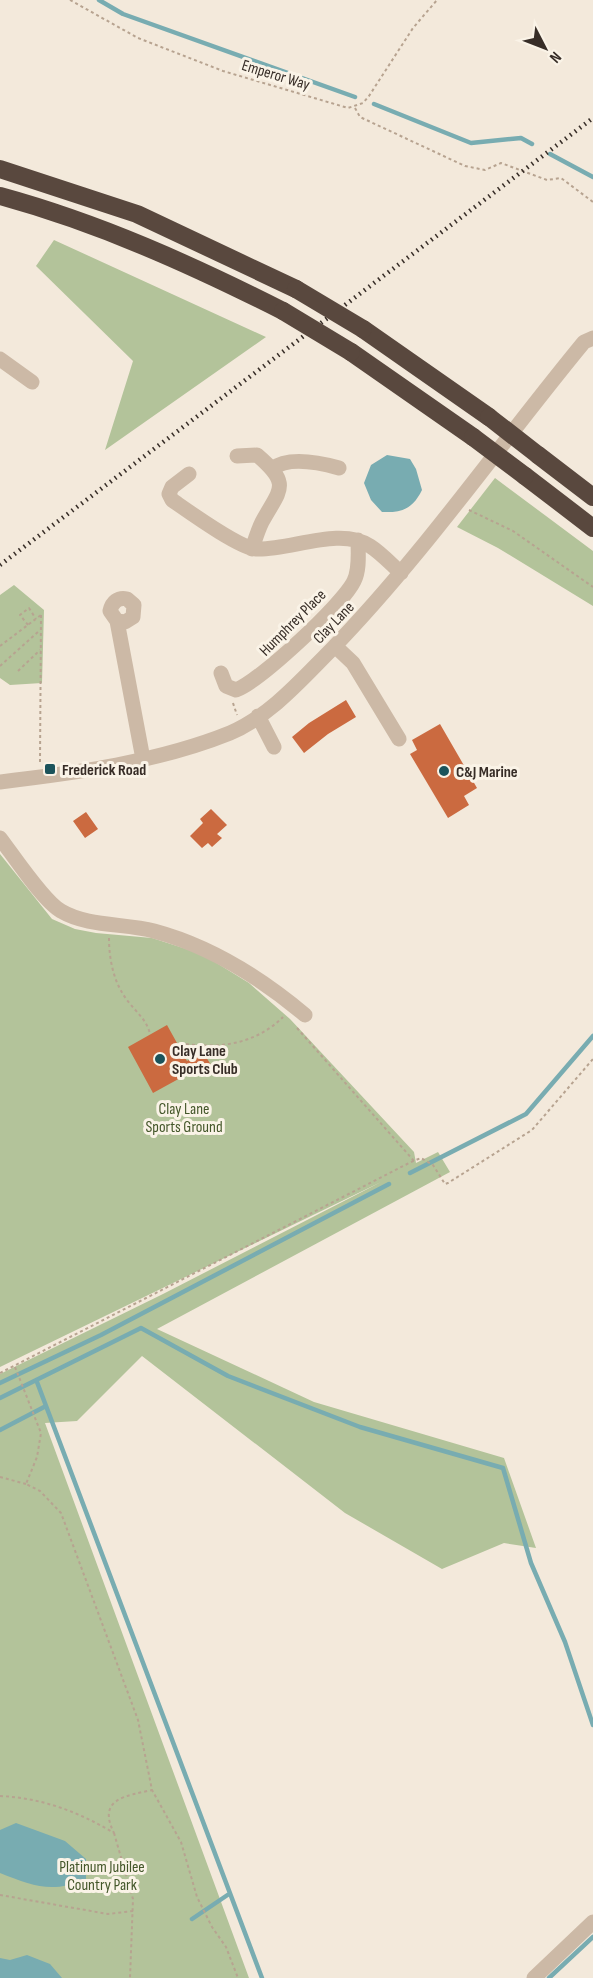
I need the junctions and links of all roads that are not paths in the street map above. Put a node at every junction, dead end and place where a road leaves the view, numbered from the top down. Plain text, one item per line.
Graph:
1 (0, 169) edge
2 (0, 196) edge
3 (593, 338) edge
4 (0, 359) edge
5 (32, 382) dead end
6 (237, 456) dead end
7 (339, 468) dead end
8 (272, 469) junction
9 (189, 474) dead end
10 (593, 497) edge
11 (593, 528) edge
12 (358, 540) junction
13 (252, 549) junction
14 (401, 573) junction
15 (117, 621) dead end
16 (335, 646) junction
17 (221, 673) dead end
18 (258, 716) junction
19 (399, 740) dead end
20 (274, 747) dead end
21 (143, 759) junction
22 (0, 782) edge
23 (0, 838) edge
24 (297, 1021) road end
25 (593, 1922) edge
26 (534, 1978) edge

1 - 10 highway, bridge
2 - 11 highway, bridge
3 - 14 street, Clay Lane
4 - 5 street
6 - 8 street
7 - 8 street
8 - 13 street
9 - 13 street
12 - 13 street
12 - 14 street
12 - 17 street, Humphrey Place
14 - 16 street, Clay Lane
15 - 21 street
16 - 18 street, Clay Lane
16 - 19 street
18 - 20 street
18 - 21 street, Clay Lane
21 - 22 street, Clay Lane
23 - 24 street
25 - 26 street

